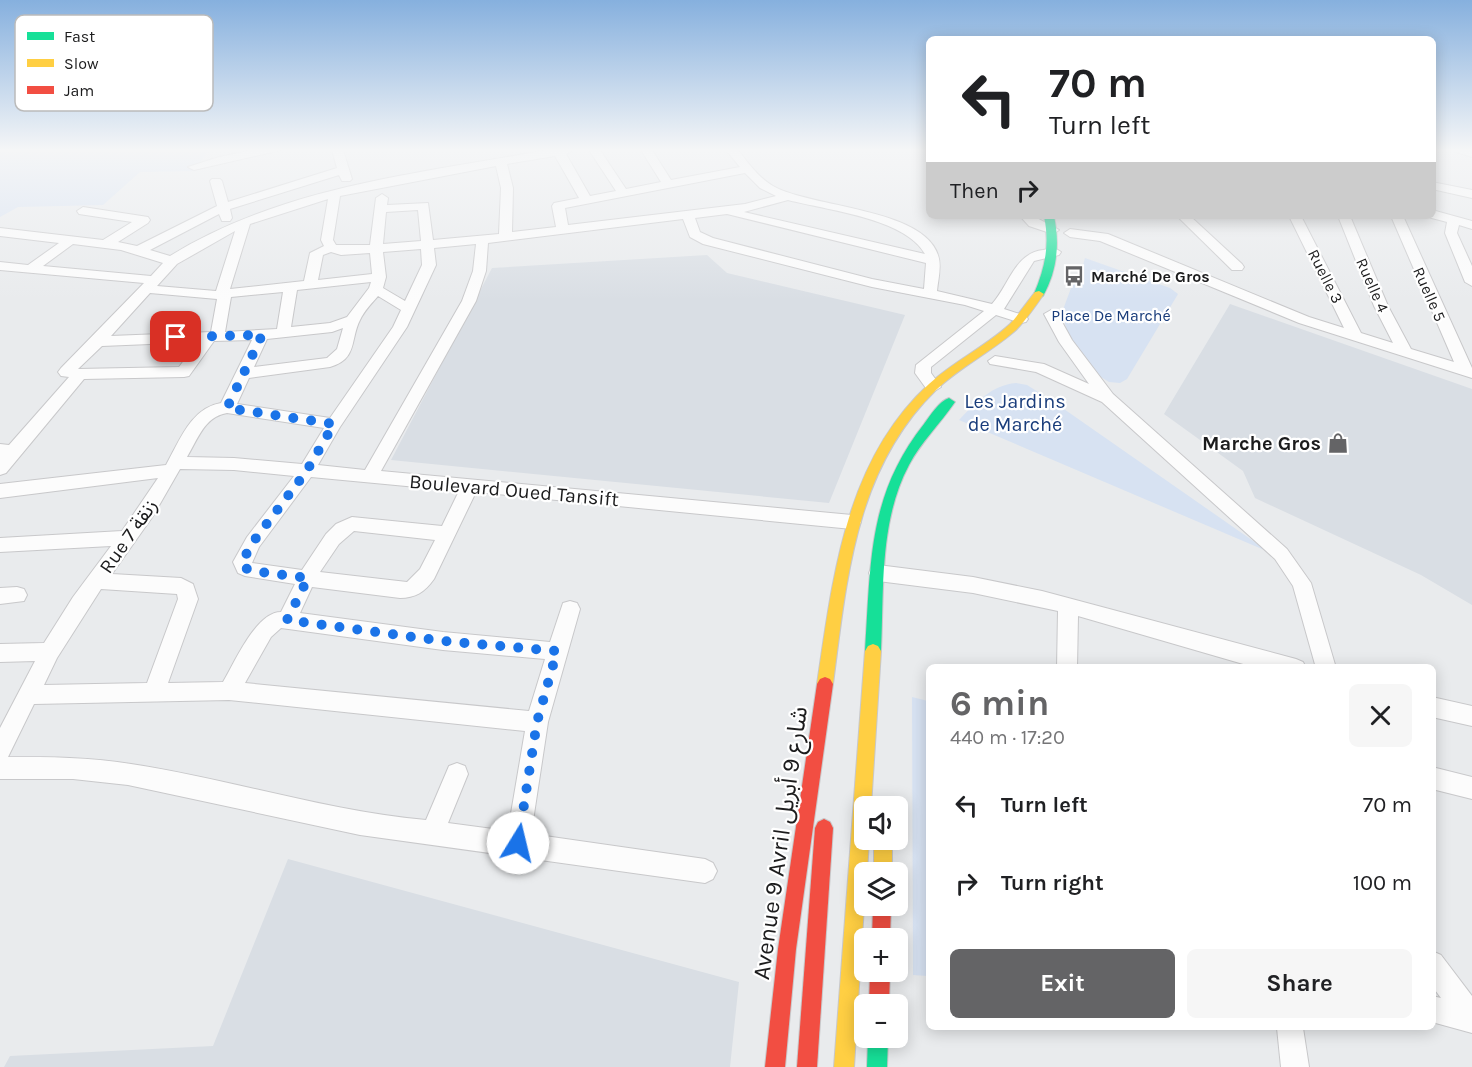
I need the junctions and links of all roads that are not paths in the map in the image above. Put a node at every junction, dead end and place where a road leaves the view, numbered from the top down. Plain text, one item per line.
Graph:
1 (222, 200) edge
2 (247, 200) edge
3 (305, 200) edge
4 (334, 200) edge
5 (382, 200) edge
6 (507, 200) edge
7 (586, 200) edge
8 (776, 200) edge
9 (803, 200) edge
10 (224, 207) junction
11 (381, 209) junction
12 (723, 210) junction
13 (83, 211) dead end
14 (687, 214) junction
15 (1436, 215) edge
16 (1029, 219) edge
17 (1050, 219) edge
18 (1065, 219) edge
19 (1186, 219) edge
20 (1296, 219) edge
21 (1345, 219) edge
22 (1398, 219) edge
23 (1454, 220) junction
24 (244, 222) junction
25 (1472, 225) edge
26 (228, 229) junction
27 (563, 230) junction
28 (1053, 230) junction
29 (0, 232) edge
30 (505, 237) junction
31 (1070, 239) joint
32 (71, 240) junction
33 (482, 240) junction
34 (106, 244) junction
35 (428, 245) junction
36 (331, 248) junction
37 (376, 248) junction
38 (138, 250) junction
39 (1054, 252) junction
40 (932, 260) junction
41 (172, 261) junction
42 (0, 266) edge
43 (1237, 267) dead end
44 (30, 269) junction
45 (1472, 282) edge
46 (378, 283) junction
47 (151, 285) junction
48 (310, 285) junction
49 (291, 287) junction
50 (930, 293) junction
51 (224, 294) junction
52 (408, 309) junction
53 (995, 309) junction
54 (1053, 311) dead end
55 (1021, 319) junction
56 (352, 320) junction
57 (283, 333) junction
58 (262, 335) junction
59 (214, 336) junction
60 (1355, 336) junction
61 (98, 341) junction
62 (1009, 351) dead end
63 (1406, 353) junction
64 (990, 360) junction
65 (1468, 372) edge
66 (80, 374) junction
67 (243, 374) junction
68 (933, 387) junction
69 (963, 390) dead end
70 (1108, 398) junction
71 (227, 408) junction
72 (334, 424) junction
73 (6, 450) edge
74 (173, 466) junction
75 (0, 470) edge
76 (306, 472) junction
77 (369, 477) junction
78 (470, 487) junction
79 (0, 492) edge
80 (852, 522) junction
81 (446, 534) junction
82 (126, 538) junction
83 (0, 545) edge
84 (308, 578) junction
85 (96, 581) junction
86 (877, 582) junction
87 (1068, 606) junction
88 (570, 609) dead end
89 (287, 620) junction
90 (833, 625) junction
91 (557, 651) junction
92 (50, 652) junction
93 (0, 653) edge
94 (1067, 664) edge
95 (1279, 664) edge
96 (1325, 664) edge
97 (229, 691) junction
98 (154, 692) junction
99 (28, 695) junction
100 (1436, 708) edge
101 (1472, 716) edge
102 (537, 722) junction
103 (882, 735) dead end
104 (3, 740) edge
105 (0, 768) edge
106 (457, 774) dead end
107 (1436, 779) edge
108 (826, 780) dead end
109 (1472, 788) edge
110 (824, 815) dead end
111 (433, 832) junction
112 (518, 843) junction
113 (705, 871) dead end
114 (1436, 970) edge
115 (1436, 1010) edge
116 (1472, 1019) edge
117 (1290, 1030) edge
118 (878, 1048) edge
119 (775, 1067) edge
120 (807, 1067) edge
121 (844, 1067) edge
122 (877, 1067) edge
123 (1295, 1067) edge

1 - 10 street
2 - 10 street
3 - 24 street
4 - 36 street
5 - 11 street
6 - 30 street
7 - 27 street
8 - 12 street
9 - 40 street
10 - 26 street
10 - 38 street
11 - 35 street
11 - 37 street
12 - 14 street
12 - 40 street
13 - 34 street
14 - 27 street
14 - 50 street
15 - 23 street
16 - 28 street
17 - 28 highway
18 - 31 highway
19 - 43 street
20 - 60 street, Ruelle 3
21 - 63 street, Ruelle 4
22 - 65 street, Ruelle 5
23 - 25 street
23 - 45 street
24 - 26 street
24 - 51 street
26 - 41 street
27 - 30 street
28 - 39 highway
29 - 32 street
30 - 33 street
31 - 60 street
32 - 34 street
32 - 44 street
33 - 35 street
33 - 77 street
34 - 38 street
35 - 37 street
35 - 52 street
36 - 37 street
36 - 48 street
37 - 46 street
38 - 41 street
39 - 53 street
39 - 55 highway
40 - 50 street
41 - 47 street
42 - 44 street
44 - 47 street
46 - 48 street
46 - 52 street
46 - 56 street
47 - 51 street
47 - 61 street
48 - 49 street
49 - 51 street
49 - 57 street
50 - 53 street
51 - 59 street
52 - 72 street
53 - 55 street
53 - 68 street
54 - 70 street
55 - 64 highway
56 - 57 street
56 - 67 street
57 - 58 street
58 - 59 street
58 - 67 street
59 - 61 street
59 - 66 street
60 - 63 street
61 - 66 street
62 - 64 highway
63 - 65 street
64 - 68 highway, Avenue 9 Avril شارع 9 أبريل
64 - 70 street
66 - 73 street
67 - 71 street
68 - 80 highway, Avenue 9 Avril شارع 9 أبريل
69 - 86 highway
70 - 96 street
71 - 72 street
71 - 74 street, Rue 7 زنقة
72 - 76 street
73 - 75 street
74 - 76 street, Boulevard Oued Tansift
74 - 79 street, Boulevard Oued Tansift
74 - 82 street, Rue 7 زنقة
76 - 77 street, Boulevard Oued Tansift
76 - 84 street
77 - 78 street, Boulevard Oued Tansift
78 - 80 street, Boulevard Oued Tansift
78 - 81 street
80 - 90 highway, Avenue 9 Avril شارع 9 أبريل
81 - 84 street
81 - 84 street
82 - 83 street
82 - 85 street, Rue 7 زنقة
84 - 89 street
85 - 92 street, Rue 7 زنقة
85 - 98 street
86 - 87 street
86 - 103 highway
86 - 121 highway
87 - 94 street
87 - 95 street
88 - 91 street
89 - 91 street
89 - 97 street
90 - 108 highway, Avenue 9 Avril شارع 9 أبريل
90 - 119 highway, Avenue 9 Avril شارع 9 أبريل
91 - 102 street
92 - 93 street
92 - 99 street, Rue 7 زنقة
97 - 98 street
97 - 102 street
98 - 99 street
99 - 104 street, Rue 7 زنقة
100 - 101 street
102 - 112 street
105 - 111 street
106 - 111 street
107 - 109 street
110 - 120 highway, Avenue 9 Avril شارع 9 أبريل
111 - 112 street
112 - 113 street
114 - 116 street
115 - 116 street
117 - 123 street
118 - 122 highway

